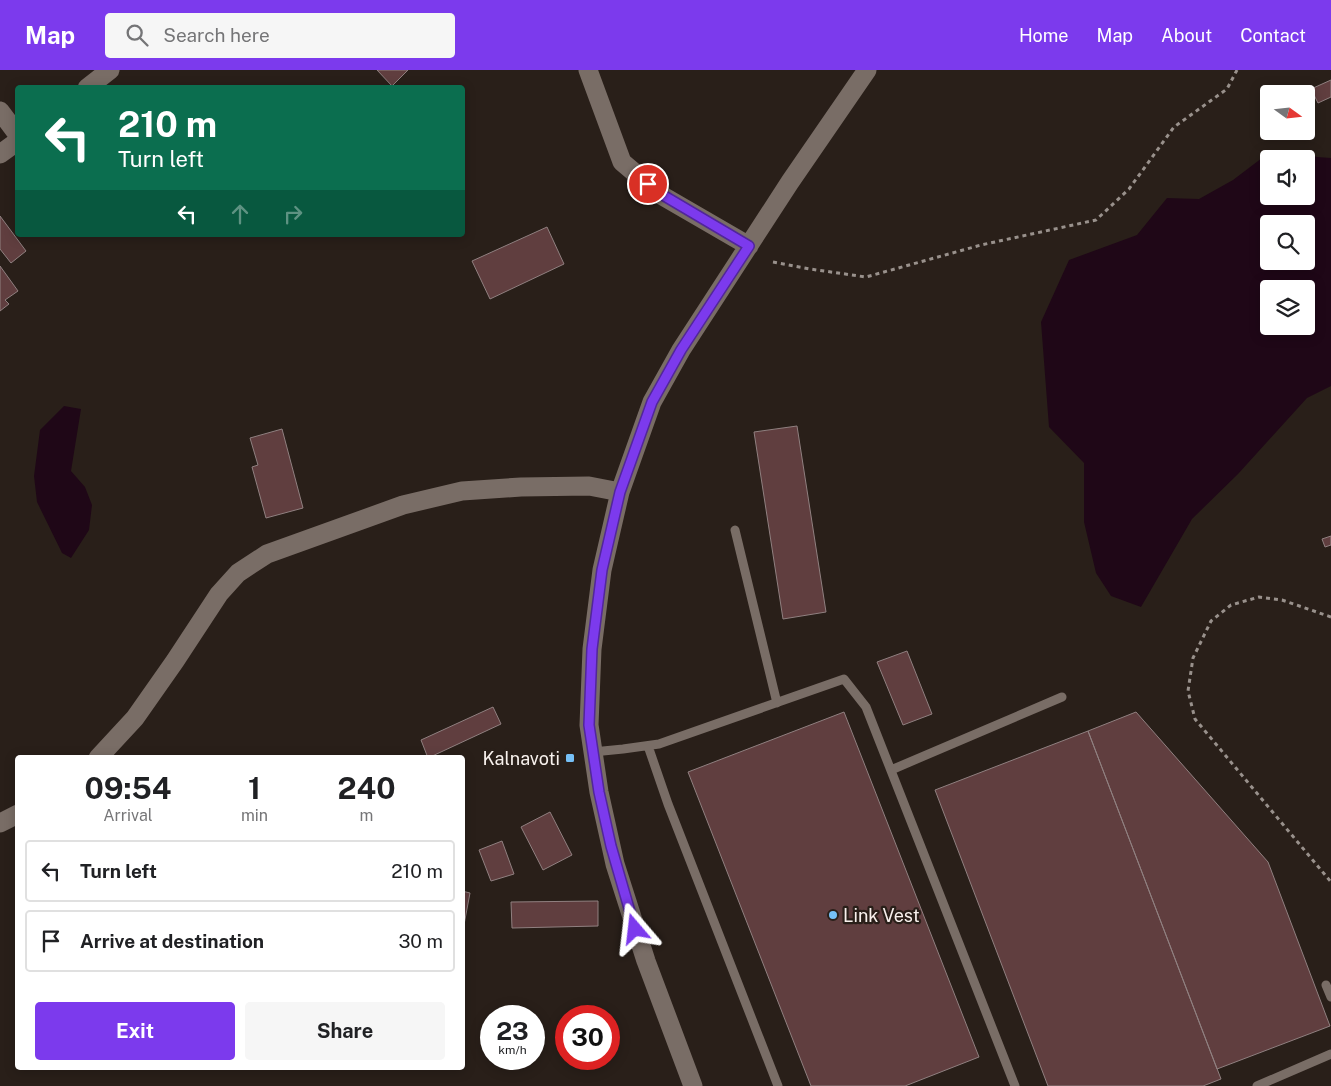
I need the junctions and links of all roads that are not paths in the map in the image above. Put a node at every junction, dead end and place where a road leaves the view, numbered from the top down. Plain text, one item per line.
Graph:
1 (110, 70) edge
2 (588, 70) edge
3 (867, 70) edge
4 (91, 85) edge
5 (0, 111) edge
6 (15, 131) edge
7 (15, 143) edge
8 (0, 154) edge
9 (749, 246) junction
10 (620, 492) junction
11 (735, 530) dead end
12 (1062, 697) dead end
13 (777, 702) junction
14 (648, 746) junction
15 (593, 752) junction
16 (101, 755) edge
17 (891, 770) junction
18 (15, 816) edge
19 (0, 824) edge
20 (1326, 985) dead end
21 (1331, 997) edge
22 (1331, 1054) edge
23 (694, 1086) edge
24 (778, 1086) edge
25 (1015, 1086) edge
26 (1257, 1086) edge

1 - 4 street
2 - 9 street
3 - 9 street
5 - 6 street
7 - 8 street
9 - 10 street
10 - 15 street
10 - 16 street
11 - 13 lane
12 - 17 lane
13 - 14 lane
13 - 17 lane
14 - 15 lane
14 - 24 lane
15 - 23 street
17 - 25 lane
18 - 19 street
20 - 21 lane
22 - 26 lane

